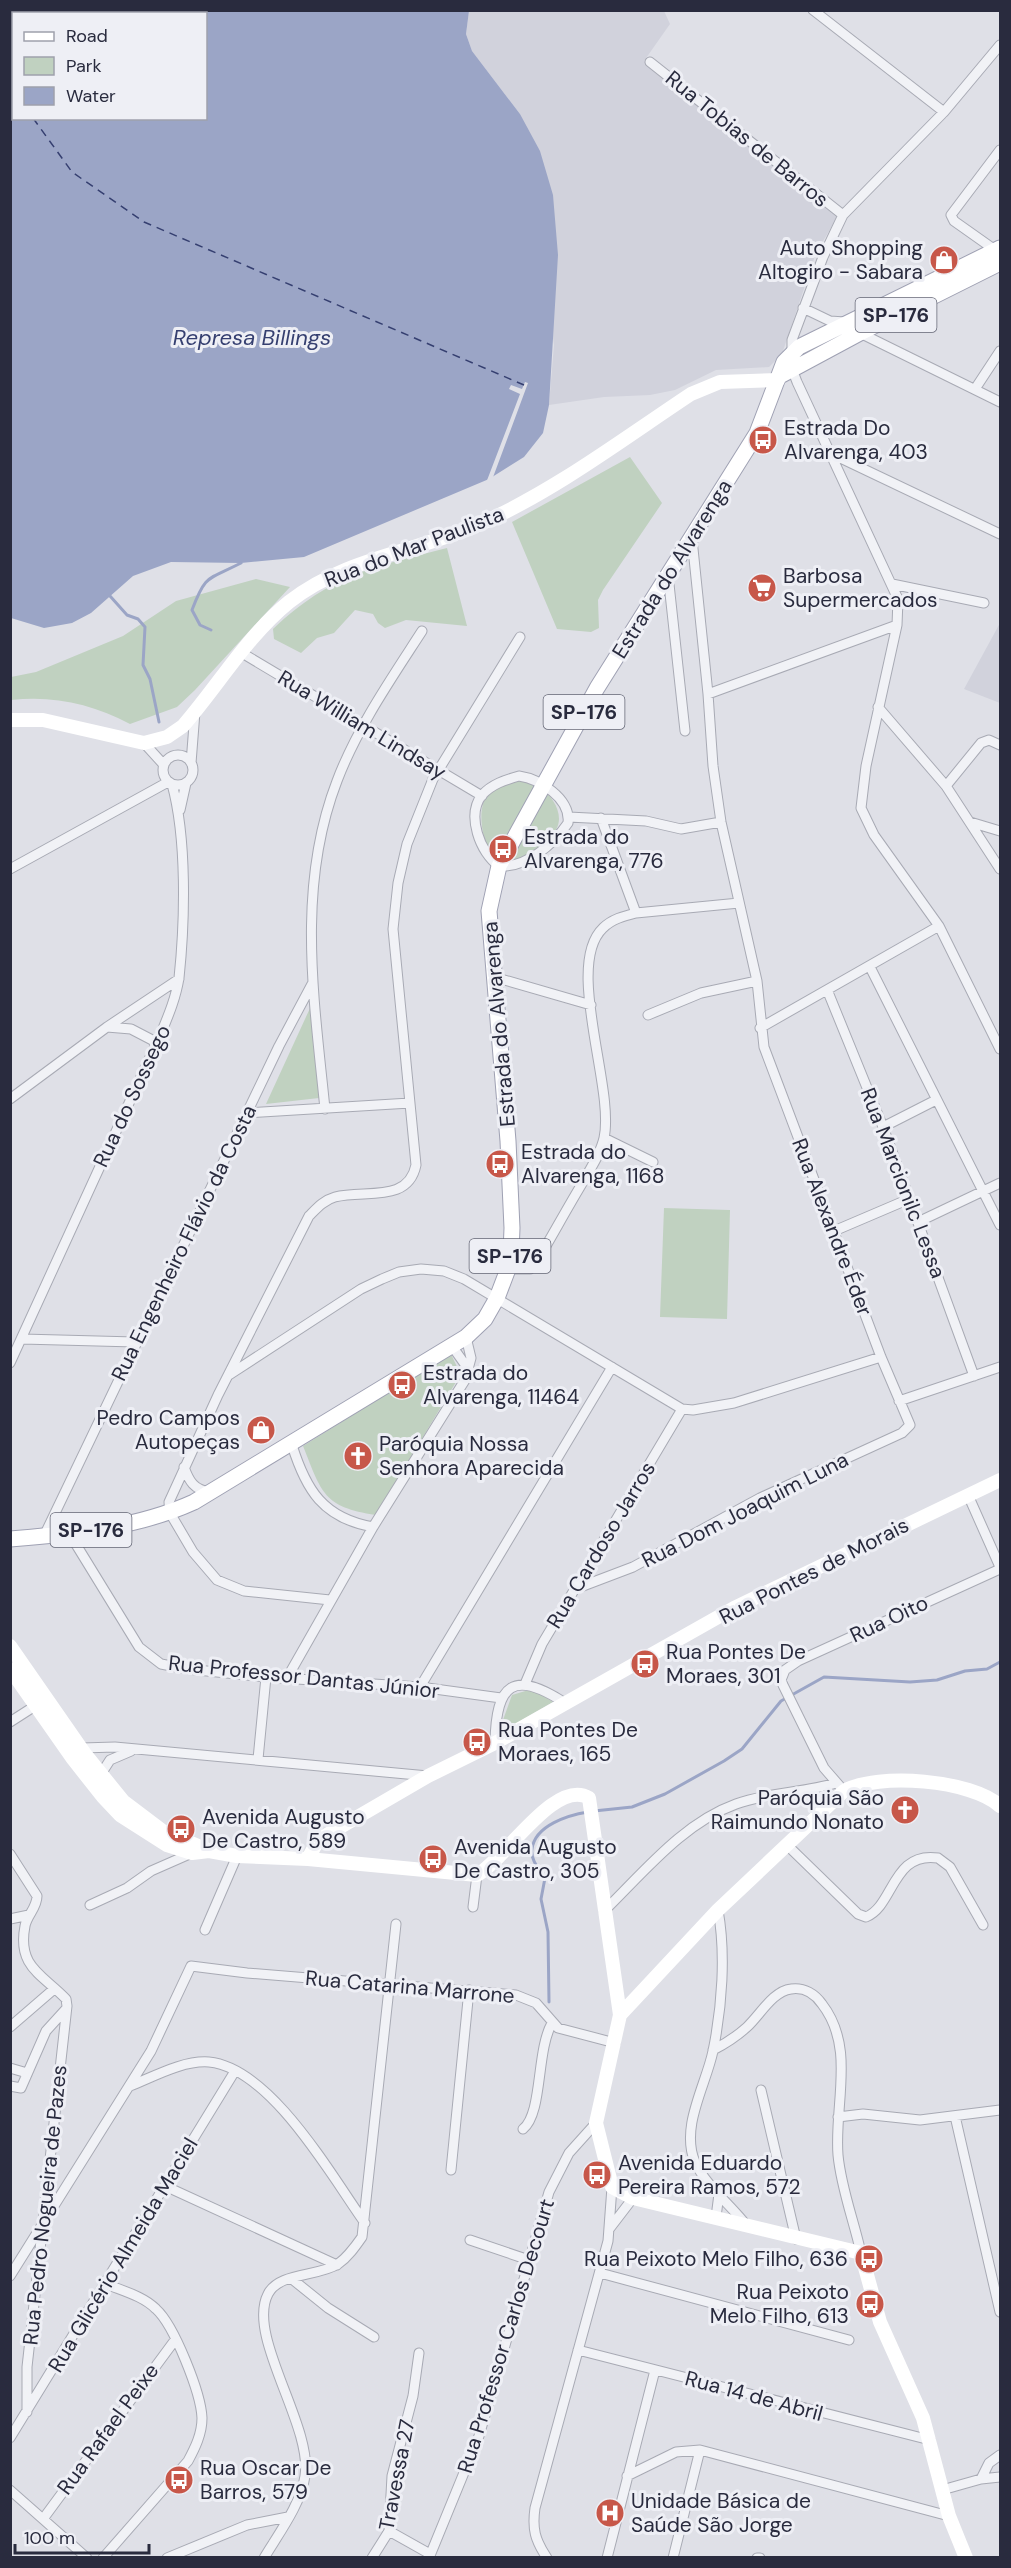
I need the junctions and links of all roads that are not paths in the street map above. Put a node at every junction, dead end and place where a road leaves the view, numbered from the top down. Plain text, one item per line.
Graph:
1 (813, 10) edge
2 (1000, 45) edge
3 (650, 62) dead end
4 (944, 112) junction
5 (1000, 150) edge
6 (843, 215) junction
7 (999, 254) edge
8 (803, 308) junction
9 (847, 323) junction
10 (860, 333) junction
11 (1000, 351) edge
12 (791, 352) junction
13 (783, 375) junction
14 (975, 389) junction
15 (1000, 402) edge
16 (831, 454) junction
17 (1000, 534) edge
18 (692, 538) junction
19 (669, 575) junction
20 (892, 584) junction
21 (984, 603) dead end
22 (897, 625) junction
23 (422, 631) dead end
24 (520, 637) dead end
25 (242, 653) junction
26 (708, 694) junction
27 (878, 707) junction
28 (195, 712) junction
29 (10, 720) edge
30 (363, 727) junction
31 (685, 731) dead end
32 (144, 743) junction
33 (1000, 745) edge
34 (191, 762) junction
35 (437, 771) junction
36 (166, 776) junction
37 (186, 783) junction
38 (544, 784) junction
39 (946, 786) junction
40 (482, 796) junction
41 (179, 812) junction
42 (569, 817) junction
43 (601, 818) junction
44 (721, 822) junction
45 (970, 822) junction
46 (1000, 831) edge
47 (499, 866) junction
48 (10, 869) edge
49 (1000, 869) edge
50 (739, 903) junction
51 (636, 913) junction
52 (939, 926) junction
53 (870, 967) junction
54 (494, 977) junction
55 (179, 979) junction
56 (757, 981) junction
57 (312, 984) junction
58 (828, 992) junction
59 (591, 1005) junction
60 (648, 1015) dead end
61 (107, 1027) junction
62 (760, 1028) junction
63 (156, 1042) junction
64 (1000, 1049) edge
65 (10, 1100) edge
66 (936, 1100) junction
67 (410, 1103) junction
68 (325, 1109) junction
69 (247, 1113) junction
70 (883, 1127) junction
71 (604, 1138) junction
72 (653, 1162) dead end
73 (1000, 1184) edge
74 (984, 1191) junction
75 (909, 1199) junction
76 (918, 1222) junction
77 (1000, 1225) edge
78 (834, 1231) junction
79 (508, 1269) junction
80 (497, 1298) junction
81 (466, 1337) junction
82 (22, 1339) junction
83 (135, 1342) junction
84 (452, 1346) junction
85 (880, 1358) junction
86 (10, 1363) edge
87 (612, 1367) junction
88 (1000, 1367) edge
89 (469, 1370) junction
90 (227, 1376) junction
91 (974, 1376) junction
92 (899, 1401) junction
93 (682, 1409) junction
94 (910, 1425) joint
95 (292, 1445) junction
96 (184, 1467) junction
97 (1000, 1480) edge
98 (213, 1492) junction
99 (968, 1495) junction
100 (170, 1513) junction
101 (372, 1527) junction
102 (69, 1533) junction
103 (44, 1536) junction
104 (10, 1539) edge
105 (1000, 1568) edge
106 (575, 1589) junction
107 (330, 1600) junction
108 (10, 1646) edge
109 (10, 1669) edge
110 (266, 1677) junction
111 (287, 1678) junction
112 (525, 1684) junction
113 (420, 1687) junction
114 (47, 1696) junction
115 (501, 1698) junction
116 (565, 1703) junction
117 (35, 1705) junction
118 (10, 1722) edge
119 (495, 1743) junction
120 (82, 1748) junction
121 (134, 1751) junction
122 (258, 1759) junction
123 (101, 1774) junction
124 (428, 1776) junction
125 (840, 1787) junction
126 (1000, 1806) edge
127 (787, 1845) junction
128 (209, 1851) junction
129 (192, 1853) junction
130 (10, 1854) edge
131 (237, 1856) junction
132 (308, 1859) junction
133 (477, 1875) junction
134 (90, 1905) dead end
135 (474, 1907) dead end
136 (718, 1910) junction
137 (604, 1911) junction
138 (28, 1915) junction
139 (10, 1919) edge
140 (396, 1924) dead end
141 (983, 1926) dead end
142 (205, 1930) dead end
143 (389, 1984) junction
144 (54, 1989) junction
145 (469, 1990) junction
146 (66, 2009) junction
147 (620, 2015) junction
148 (552, 2023) junction
149 (10, 2027) edge
150 (615, 2043) junction
151 (713, 2050) junction
152 (10, 2068) edge
153 (235, 2071) junction
154 (27, 2073) junction
155 (10, 2086) edge
156 (130, 2086) junction
157 (761, 2090) dead end
158 (1000, 2110) edge
159 (955, 2116) junction
160 (838, 2117) junction
161 (596, 2123) junction
162 (523, 2129) dead end
163 (451, 2170) dead end
164 (165, 2186) junction
165 (612, 2187) junction
166 (719, 2194) junction
167 (633, 2198) junction
168 (716, 2217) junction
169 (365, 2223) junction
170 (43, 2224) junction
171 (747, 2226) junction
172 (610, 2228) junction
173 (796, 2239) junction
174 (471, 2240) dead end
175 (861, 2253) junction
176 (529, 2260) junction
177 (337, 2265) junction
178 (600, 2273) junction
179 (10, 2276) edge
180 (292, 2279) junction
181 (106, 2284) junction
182 (1000, 2312) edge
183 (374, 2337) dead end
184 (175, 2340) junction
185 (849, 2340) dead end
186 (578, 2350) junction
187 (419, 2353) dead end
188 (656, 2370) junction
189 (27, 2412) junction
190 (10, 2439) edge
191 (930, 2440) junction
192 (700, 2450) junction
193 (1000, 2455) edge
194 (627, 2476) junction
195 (1000, 2477) edge
196 (981, 2478) junction
197 (10, 2490) edge
198 (942, 2490) junction
199 (949, 2516) junction
200 (288, 2517) junction
201 (43, 2519) junction
202 (389, 2531) junction
203 (429, 2556) edge
204 (87, 2558) edge
205 (103, 2558) edge
206 (167, 2558) edge
207 (264, 2558) edge
208 (372, 2558) edge
209 (548, 2558) edge
210 (607, 2558) edge
211 (673, 2558) edge
212 (966, 2558) edge

1 - 4 street
2 - 4 street, Estrada do Alvarenga
3 - 6 street, Rua Tobias de Barros
4 - 6 street, Estrada do Alvarenga
5 - 7 street
6 - 8 street, Estrada do Alvarenga
7 - 9 main road, SP-176
7 - 10 main road, SP-176
8 - 9 street
8 - 12 street, Estrada do Alvarenga
9 - 12 main road, SP-176
10 - 13 main road, SP-176
10 - 14 street
11 - 14 street
12 - 13 main road, Estrada do Alvarenga / SP-176
13 - 16 street
13 - 18 main road, Estrada do Alvarenga / SP-176
13 - 25 street, Rua do Mar Paulista
14 - 15 street
16 - 17 street
16 - 20 street
18 - 19 main road, Estrada do Alvarenga / SP-176
18 - 26 street, Rua Alexandre Éder
19 - 31 street
19 - 38 main road, Estrada do Alvarenga / SP-176
20 - 21 street
20 - 22 street
22 - 26 street
22 - 27 street
23 - 30 street
24 - 35 street
25 - 28 street, Rua do Mar Paulista
25 - 30 street, Rua William Lindsay
26 - 44 street, Rua Alexandre Éder
27 - 39 street
27 - 52 street
28 - 32 street, Rua do Mar Paulista
28 - 34 street
29 - 32 street
30 - 35 street, Rua William Lindsay
30 - 57 street
32 - 36 street, Rua do Sossego
33 - 39 street
34 - 36 street
34 - 37 street
35 - 40 street, Rua William Lindsay
35 - 67 street
36 - 37 street
36 - 41 street, Rua do Sossego
36 - 48 street
37 - 41 street, Rua do Sossego
38 - 40 street
38 - 42 street
38 - 47 main road, Estrada do Alvarenga / SP-176
39 - 45 street
40 - 47 street
41 - 55 street, Rua do Sossego
42 - 43 street
42 - 47 street
43 - 44 street
43 - 51 street
44 - 50 street, Rua Alexandre Éder
45 - 46 street
45 - 49 street
47 - 54 main road, Estrada do Alvarenga / SP-176
50 - 51 street
50 - 56 street, Rua Alexandre Éder
51 - 59 street
52 - 53 street
52 - 64 street
53 - 58 street
53 - 66 street
54 - 59 street
54 - 79 main road, Estrada do Alvarenga / SP-176
55 - 61 street
55 - 63 street, Rua do Sossego
56 - 60 street
56 - 62 street, Rua Alexandre Éder
57 - 68 street
57 - 69 street, Rua Engenheiro Flávio da Costa
58 - 62 street
58 - 70 street, Rua Marcionilc Lessa
59 - 71 street
61 - 63 street
61 - 65 street
62 - 78 street, Rua Alexandre Éder
63 - 82 street, Rua do Sossego
66 - 70 street
66 - 74 street
67 - 68 street
67 - 90 street
68 - 69 street
69 - 83 street, Rua Engenheiro Flávio da Costa
70 - 75 street, Rua Marcionilc Lessa
71 - 72 street
71 - 79 street
73 - 74 street
74 - 76 street
74 - 77 street
75 - 76 street, Rua Marcionilc Lessa
75 - 78 street
76 - 91 street, Rua Marcionilc Lessa
78 - 85 street, Rua Alexandre Éder
79 - 80 main road, Estrada do Alvarenga / SP-176
80 - 81 main road, Estrada do Alvarenga / SP-176
80 - 87 street
80 - 90 street
81 - 84 main road, Estrada do Alvarenga / SP-176
81 - 89 street
82 - 83 street
82 - 86 street, Rua do Sossego
83 - 103 street, Rua Engenheiro Flávio da Costa
84 - 89 street
84 - 95 main road, Estrada do Alvarenga / SP-176
85 - 92 street, Rua Alexandre Éder
85 - 93 street
87 - 93 street
87 - 113 street
88 - 91 street
89 - 101 street
90 - 96 street
91 - 92 street
92 - 94 street, Rua Alexandre Éder
93 - 106 street, Rua Cardoso Jarros
94 - 106 street, Rua Dom Joaquim Luna
95 - 98 main road, Estrada do Alvarenga / SP-176
95 - 101 street
96 - 98 street
96 - 100 street
97 - 99 street, Rua Pontes de Morais
98 - 100 main road, Estrada do Alvarenga / SP-176
99 - 105 street
99 - 116 street, Rua Pontes de Morais
100 - 102 main road, Estrada do Alvarenga / SP-176
100 - 107 street
101 - 107 street
102 - 103 main road, Estrada do Alvarenga / SP-176
102 - 110 street, Rua Professor Dantas Júnior
103 - 104 main road, Estrada do Alvarenga / SP-176
105 - 125 street, Rua Oito
106 - 112 street, Rua Cardoso Jarros
107 - 111 street
108 - 114 street
109 - 117 street
110 - 111 street, Rua Professor Dantas Júnior
110 - 122 street
111 - 113 street, Rua Professor Dantas Júnior
112 - 115 street
112 - 116 street
113 - 115 street, Rua Professor Dantas Júnior
114 - 117 street
114 - 120 street
115 - 119 street
116 - 119 street, Rua Pontes de Morais
117 - 118 street
117 - 129 street
119 - 124 street, Rua Pontes de Morais
120 - 121 street
120 - 123 street
121 - 122 street
121 - 123 street
122 - 124 street
123 - 128 street
124 - 132 street, Rua Pontes de Morais
125 - 126 street
125 - 127 street
125 - 137 street
127 - 136 street
127 - 141 street
128 - 129 street
128 - 131 street
129 - 134 street
130 - 138 street
131 - 132 street
131 - 142 street
132 - 133 street
133 - 135 street
133 - 137 street
136 - 147 street
136 - 151 street
137 - 147 street
138 - 139 street
138 - 144 street
140 - 143 street
143 - 145 street, Rua Catarina Marrone
143 - 156 street, Rua Catarina Marrone
143 - 169 street
144 - 146 street, Rua Pedro Nogueira de Pazes
144 - 149 street
145 - 148 street, Rua Catarina Marrone
145 - 163 street
146 - 154 street
146 - 170 street, Rua Pedro Nogueira de Pazes
147 - 150 street
148 - 150 street, Rua Catarina Marrone
148 - 162 street
150 - 161 street
151 - 160 street
151 - 166 street
152 - 154 street
153 - 156 street
153 - 164 street, Rua Glicério Almeida Maciel
153 - 169 street
154 - 155 street
156 - 170 street
157 - 173 street
158 - 159 street
159 - 160 street
159 - 182 street
160 - 175 street
161 - 165 street
161 - 176 street, Rua Professor Carlos Decourt
164 - 177 street
164 - 181 street, Rua Glicério Almeida Maciel
165 - 167 street
165 - 172 street
166 - 168 street
166 - 171 street
167 - 168 street
167 - 172 street
168 - 171 street
169 - 177 street
170 - 179 street
170 - 189 street, Rua Pedro Nogueira de Pazes
171 - 173 street
172 - 178 street
173 - 175 street
174 - 176 street
175 - 191 street
176 - 203 street, Rua Professor Carlos Decourt
177 - 180 street
178 - 185 street
178 - 186 street
180 - 183 street
180 - 200 street
181 - 184 street
181 - 189 street, Rua Glicério Almeida Maciel
184 - 201 street, Rua Rafael Peixe
184 - 205 street
186 - 188 street, Rua 14 de Abril
186 - 209 street
187 - 202 street, Travessa 27
188 - 191 street, Rua 14 de Abril
188 - 194 street
189 - 190 street, Rua Glicério Almeida Maciel
191 - 198 street
192 - 194 street
192 - 199 street
192 - 211 street
193 - 196 street
194 - 210 street
195 - 196 street
196 - 198 street
197 - 201 street
198 - 199 street
199 - 212 street
200 - 206 street
200 - 207 street
201 - 204 street
202 - 203 street
202 - 208 street, Travessa 27

